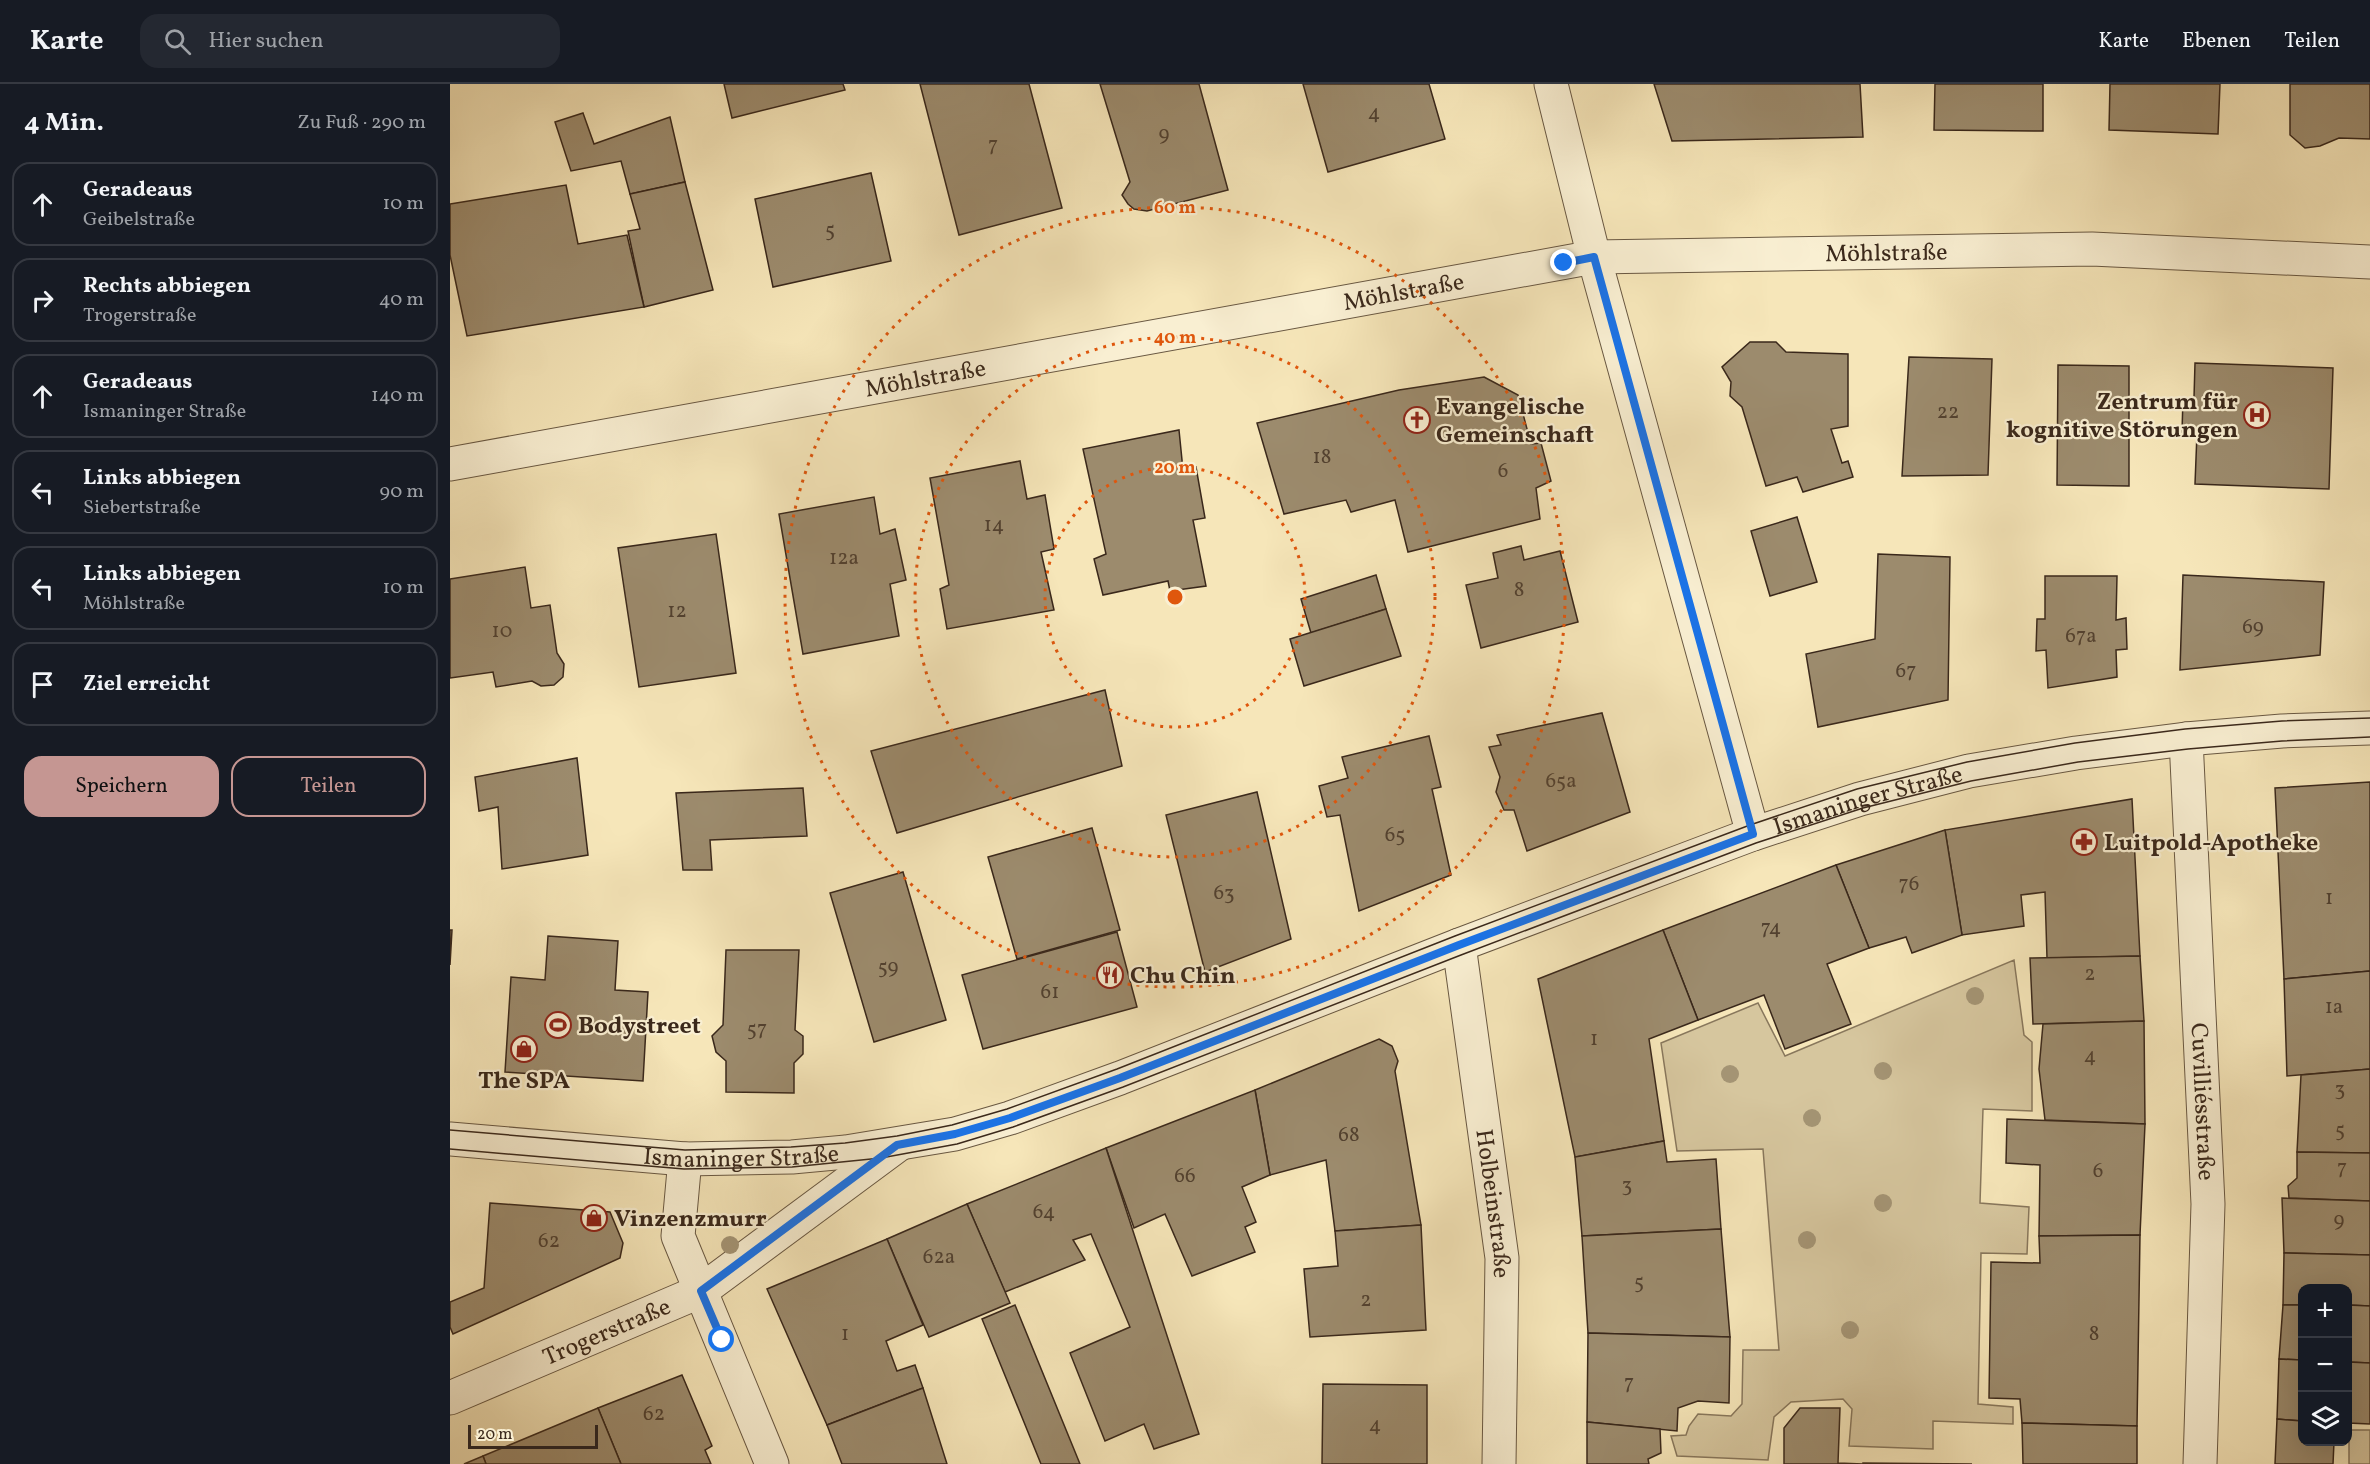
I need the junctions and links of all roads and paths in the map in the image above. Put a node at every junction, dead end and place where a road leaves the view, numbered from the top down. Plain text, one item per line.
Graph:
1 (1551, 84) edge
2 (1594, 257) junction
3 (2370, 262) edge
4 (450, 464) edge
5 (2370, 728) edge
6 (2186, 739) junction
7 (1753, 834) junction
8 (1459, 945) junction
9 (450, 1139) edge
10 (897, 1145) junction
11 (685, 1159) junction
12 (701, 1291) junction
13 (450, 1398) edge
14 (772, 1464) edge
15 (1499, 1464) edge
16 (2200, 1464) edge

1 - 2 street
2 - 3 street, Möhlstraße
2 - 4 street, Möhlstraße
2 - 7 street
5 - 6 street, Ismaninger Straße
6 - 7 street, Ismaninger Straße
6 - 16 street, Cuvilliésstraße
7 - 8 street, Ismaninger Straße
8 - 10 street, Ismaninger Straße
8 - 15 street, Holbeinstraße
9 - 11 street, Ismaninger Straße
10 - 11 street, Ismaninger Straße
10 - 12 street, Trogerstraße
11 - 12 street
12 - 13 street, Trogerstraße
12 - 14 street

